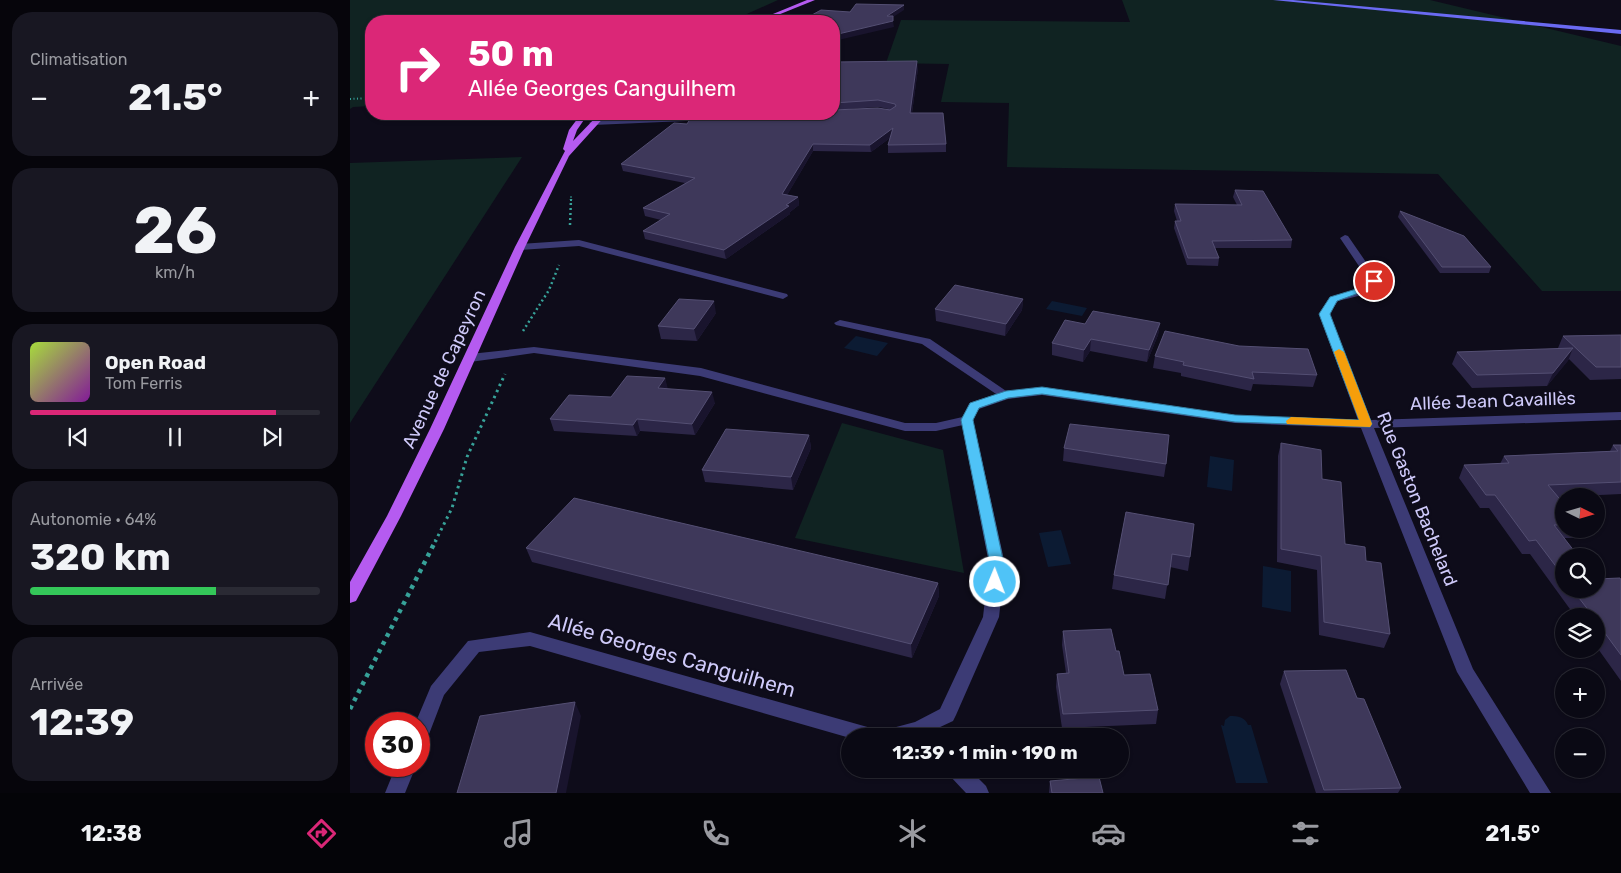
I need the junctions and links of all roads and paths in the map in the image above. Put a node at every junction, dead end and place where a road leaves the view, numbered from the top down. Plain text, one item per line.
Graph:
1 (798, 0) edge
2 (812, 0) edge
3 (1276, 0) edge
4 (769, 15) edge
5 (773, 15) edge
6 (1621, 32) edge
7 (350, 98) edge
8 (365, 98) edge
9 (580, 120) edge
10 (597, 120) edge
11 (663, 120) edge
12 (593, 123) junction
13 (566, 155) junction
14 (571, 189) dead end
15 (1346, 238) dead end
16 (569, 243) junction
17 (520, 246) junction
18 (783, 296) dead end
19 (840, 323) dead end
20 (514, 353) junction
21 (470, 358) junction
22 (1006, 395) junction
23 (1621, 416) edge
24 (967, 420) junction
25 (1366, 424) junction
26 (350, 596) edge
27 (350, 709) edge
28 (429, 712) edge
29 (843, 728) edge
30 (928, 728) edge
31 (402, 777) edge
32 (964, 778) edge
33 (395, 793) edge
34 (978, 793) edge
35 (1541, 793) edge

1 - 4 main road
2 - 5 main road
3 - 6 street
7 - 8 path
9 - 13 main road, Avenue de Capeyron
10 - 12 main road, Avenue de Capeyron
11 - 12 street
12 - 13 main road, Avenue de Capeyron
13 - 17 main road, Avenue de Capeyron
14 - 16 path
15 - 25 street, Rue Gaston Bachelard
16 - 17 street
16 - 18 street
16 - 20 path
17 - 21 main road, Avenue de Capeyron
19 - 22 street
20 - 21 street
20 - 24 street
20 - 27 path
21 - 26 main road, Avenue de Capeyron
22 - 24 street
22 - 25 street
23 - 25 street, Allée Jean Cavaillès
24 - 30 street
25 - 35 street, Rue Gaston Bachelard
28 - 29 street, Allée Georges Canguilhem
31 - 33 street
32 - 34 street

